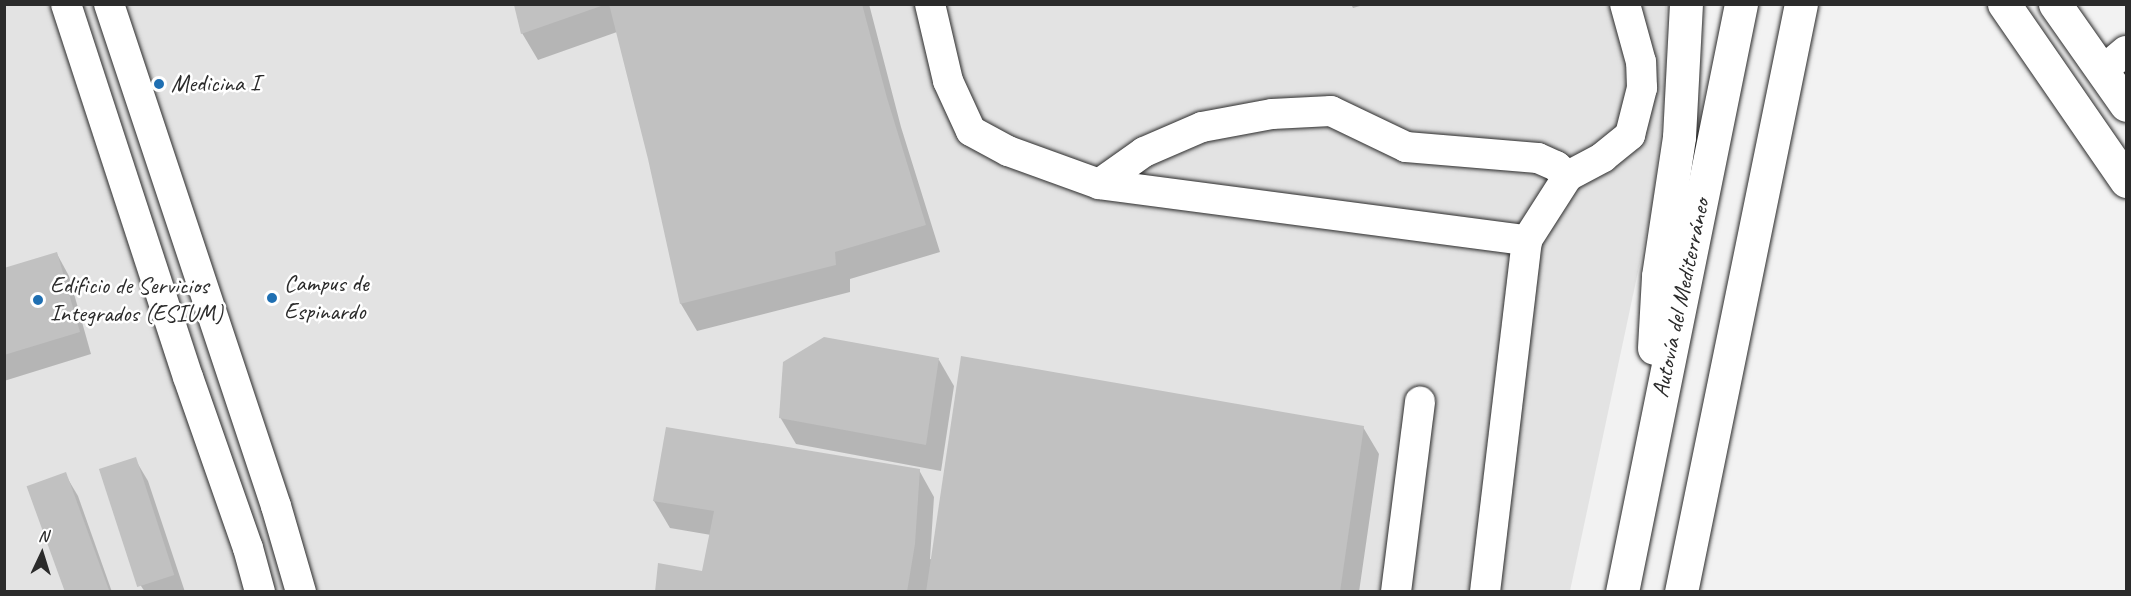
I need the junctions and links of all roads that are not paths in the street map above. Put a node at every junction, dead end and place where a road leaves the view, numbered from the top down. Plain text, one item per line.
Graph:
1 (66, 4) edge
2 (109, 4) edge
3 (930, 4) edge
4 (1625, 4) edge
5 (1686, 4) edge
6 (1742, 4) edge
7 (1801, 4) edge
8 (2004, 4) edge
9 (2055, 4) edge
10 (2114, 61) edge
11 (2127, 105) edge
12 (1568, 176) junction
13 (2127, 181) edge
14 (1099, 184) junction
15 (1527, 240) junction
16 (191, 250) junction
17 (150, 262) junction
18 (1420, 402) dead end
19 (1650, 446) junction
20 (260, 591) edge
21 (301, 591) edge
22 (1396, 591) edge
23 (1485, 591) edge
24 (1622, 591) edge
25 (1681, 591) edge

1 - 17 street
2 - 16 street
3 - 14 street
4 - 12 street
5 - 19 main road
6 - 19 main road, Autovía del Mediterráneo
7 - 25 main road
8 - 13 main road
9 - 10 main road
10 - 11 main road
12 - 14 street
12 - 15 street
14 - 15 street
15 - 23 street
16 - 17 street
16 - 21 street
17 - 20 street
18 - 22 street
19 - 24 main road, Autovía del Mediterráneo

